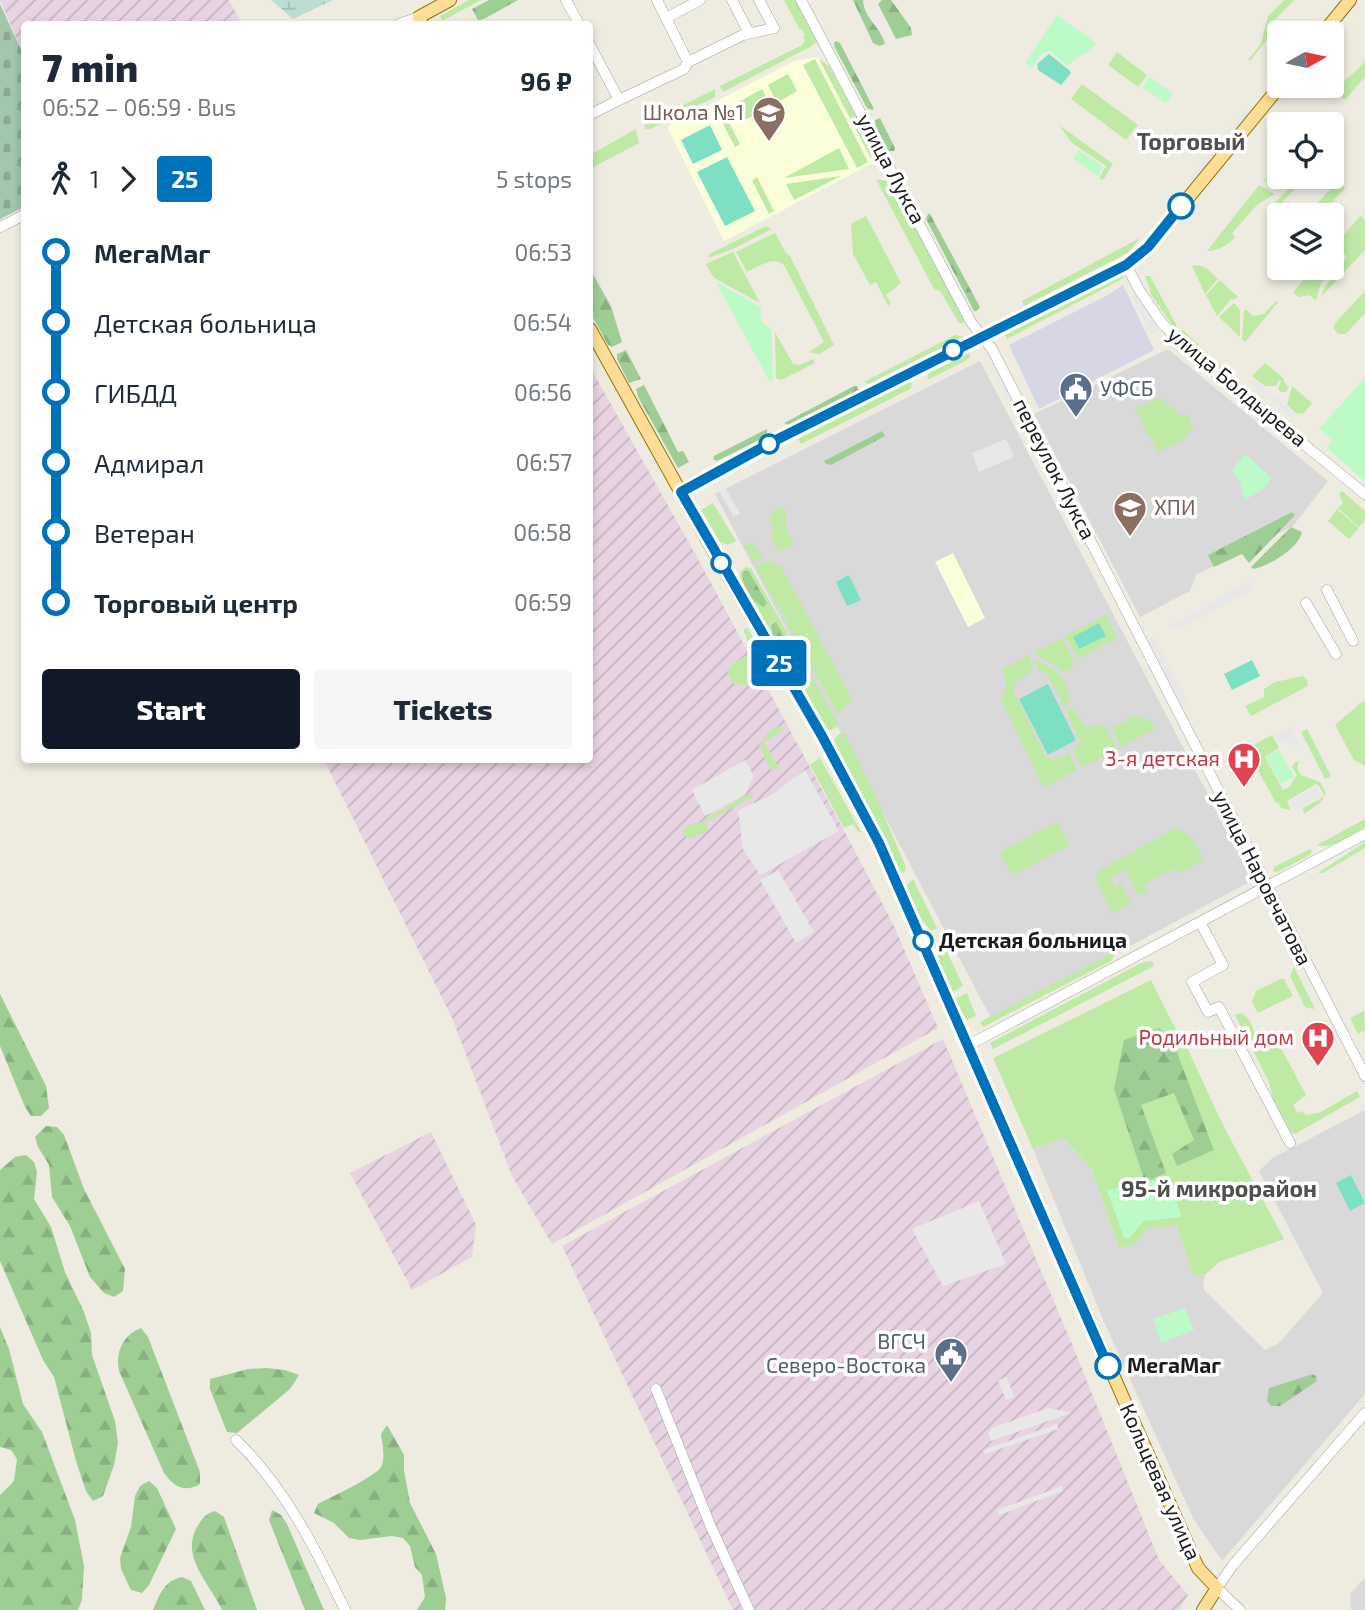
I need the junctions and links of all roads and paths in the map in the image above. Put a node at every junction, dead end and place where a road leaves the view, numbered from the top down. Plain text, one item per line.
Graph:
1 (450, 0) edge
2 (566, 0) edge
3 (657, 0) edge
4 (700, 0) edge
5 (732, 0) edge
6 (759, 0) edge
7 (802, 0) edge
8 (1350, 0) edge
9 (666, 18) junction
10 (420, 21) edge
11 (577, 21) edge
12 (1333, 21) edge
13 (749, 33) junction
14 (593, 51) edge
15 (688, 62) junction
16 (1270, 98) edge
17 (619, 100) junction
18 (593, 113) edge
19 (21, 216) edge
20 (0, 227) edge
21 (1126, 265) junction
22 (593, 334) edge
23 (982, 336) junction
24 (681, 492) junction
25 (1365, 494) edge
26 (1327, 590) dead end
27 (1306, 603) dead end
28 (1123, 604) joint
29 (1353, 641) dead end
30 (1336, 654) dead end
31 (1365, 834) edge
32 (1267, 887) junction
33 (1200, 922) junction
34 (969, 1045) junction
35 (1365, 1076) edge
36 (1290, 1143) dead end
37 (656, 1389) dead end
38 (1365, 1413) edge
39 (236, 1440) dead end
40 (1217, 1588) junction
41 (345, 1610) edge
42 (749, 1610) edge
43 (1203, 1610) edge
44 (1240, 1610) edge

1 - 10 main road
2 - 11 street
3 - 9 street
4 - 9 street
5 - 13 street
6 - 13 street
7 - 23 street, улица Лукса
8 - 12 main road
9 - 15 street
13 - 15 street
14 - 17 street
15 - 17 street
16 - 21 main road
17 - 18 street
19 - 20 street
21 - 23 main road
21 - 25 street, улица Болдырева
22 - 24 main road, Кольцевая улица
23 - 24 main road
23 - 28 street, переулок Лукса
24 - 34 main road, Кольцевая улица
26 - 29 street
27 - 30 street
28 - 32 street, улица Наровчатова
31 - 32 street
32 - 33 street
32 - 35 street, улица Наровчатова
33 - 34 street
33 - 36 street
34 - 40 main road, Кольцевая улица
37 - 42 street
38 - 40 street
39 - 41 street
40 - 43 main road
40 - 44 street, Кольцевая улица

